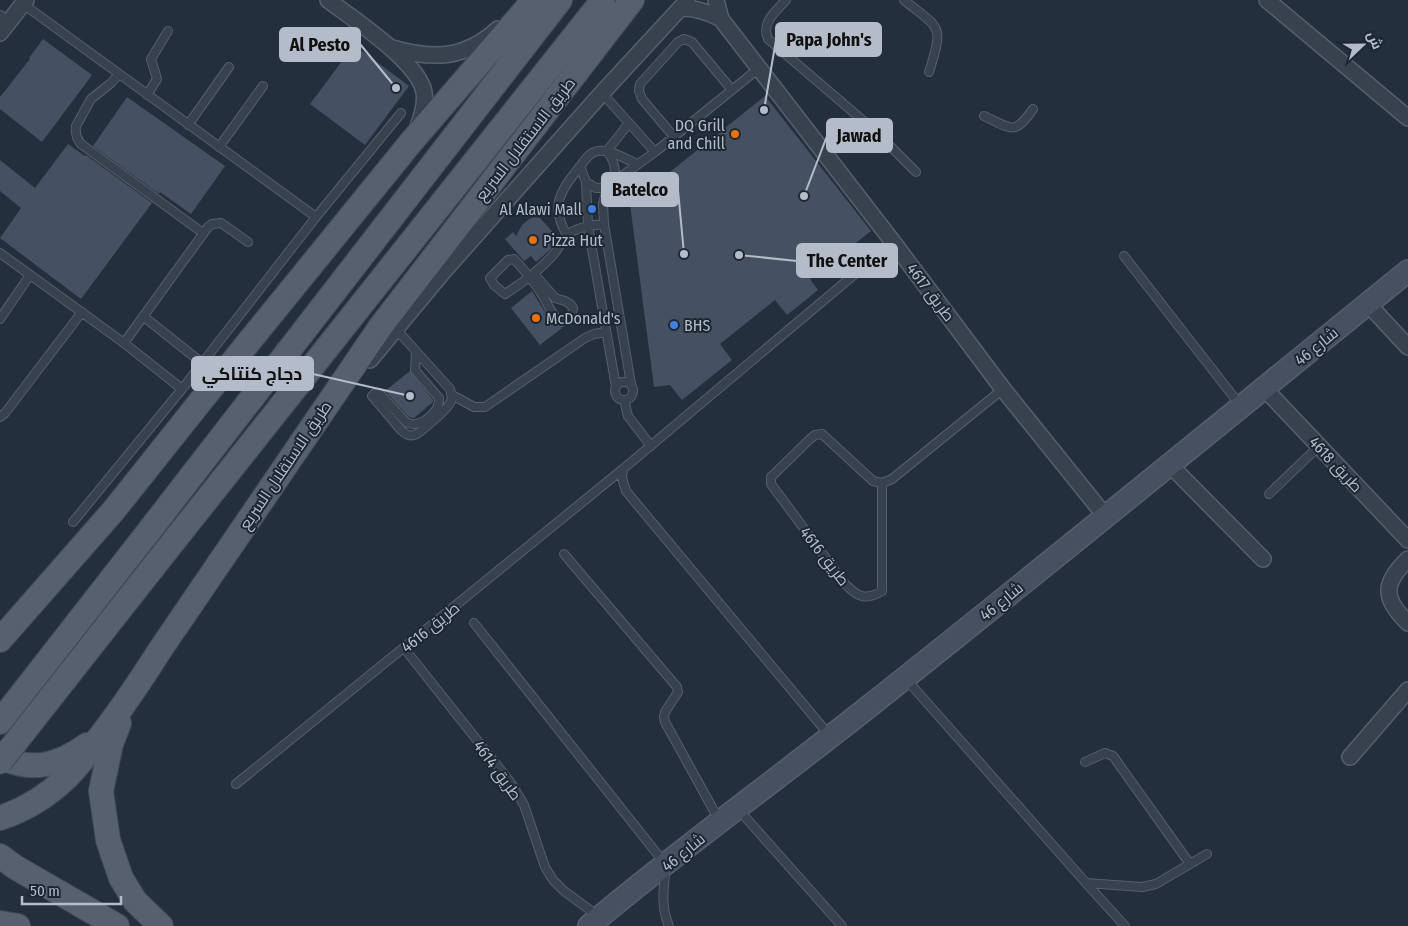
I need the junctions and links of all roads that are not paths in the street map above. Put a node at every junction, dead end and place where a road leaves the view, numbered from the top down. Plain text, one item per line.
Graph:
1 (328, 0) edge
2 (524, 0) edge
3 (534, 0) edge
4 (560, 0) edge
5 (603, 0) edge
6 (632, 0) edge
7 (716, 0) edge
8 (786, 0) edge
9 (904, 0) edge
10 (1267, 0) edge
11 (24, 2) edge
12 (685, 4) edge
13 (720, 19) junction
14 (3, 23) edge
15 (168, 31) dead end
16 (388, 46) junction
17 (229, 67) dead end
18 (758, 69) junction
19 (929, 72) dead end
20 (118, 74) junction
21 (263, 86) dead end
22 (732, 90) junction
23 (602, 93) junction
24 (147, 95) junction
25 (1033, 109) dead end
26 (401, 113) dead end
27 (984, 116) dead end
28 (1408, 118) edge
29 (629, 123) junction
30 (188, 125) junction
31 (674, 137) junction
32 (412, 141) junction
33 (219, 147) junction
34 (607, 150) junction
35 (655, 152) junction
36 (637, 164) junction
37 (580, 166) junction
38 (916, 172) dead end
39 (586, 182) junction
40 (612, 183) junction
41 (316, 217) junction
42 (604, 224) junction
43 (588, 226) junction
44 (203, 234) junction
45 (567, 235) junction
46 (248, 242) dead end
47 (893, 242) junction
48 (0, 253) edge
49 (1124, 256) dead end
50 (1408, 271) edge
51 (30, 275) junction
52 (531, 275) junction
53 (1368, 304) junction
54 (618, 309) junction
55 (603, 311) junction
56 (82, 312) junction
57 (143, 316) junction
58 (0, 318) edge
59 (396, 329) junction
60 (606, 332) junction
61 (124, 343) junction
62 (1408, 347) edge
63 (416, 351) junction
64 (625, 352) junction
65 (610, 354) junction
66 (202, 363) junction
67 (631, 384) junction
68 (616, 387) junction
69 (1264, 388) junction
70 (182, 389) junction
71 (1003, 389) junction
72 (452, 395) junction
73 (624, 400) junction
74 (327, 404) junction
75 (1242, 406) junction
76 (0, 417) edge
77 (651, 446) junction
78 (1319, 446) junction
79 (1170, 465) junction
80 (623, 469) junction
81 (882, 482) junction
82 (1270, 494) dead end
83 (1106, 517) junction
84 (73, 522) dead end
85 (1408, 540) edge
86 (564, 554) dead end
87 (1408, 558) edge
88 (1263, 559) dead end
89 (474, 623) dead end
90 (1408, 623) edge
91 (3, 636) edge
92 (404, 648) junction
93 (905, 678) junction
94 (1408, 690) edge
95 (128, 700) junction
96 (0, 722) edge
97 (104, 732) junction
98 (830, 737) junction
99 (0, 757) edge
100 (1350, 757) dead end
101 (0, 762) edge
102 (1085, 762) dead end
103 (236, 784) dead end
104 (738, 809) junction
105 (0, 818) edge
106 (720, 822) junction
107 (1207, 854) dead end
108 (5, 862) edge
109 (1190, 864) junction
110 (666, 865) junction
111 (1086, 883) junction
112 (595, 922) edge
113 (0, 923) edge
114 (18, 926) edge
115 (116, 926) edge
116 (161, 926) edge
117 (669, 926) edge
118 (842, 926) edge
119 (1125, 926) edge

1 - 16 street
2 - 16 street
3 - 32 main road
4 - 96 main road
5 - 101 main road, bridge
6 - 74 main road, طريق الاستقلال السريع
7 - 13 street, طريق 4617
8 - 38 lane
9 - 19 lane
10 - 28 street
11 - 14 street
11 - 20 lane
12 - 13 street, طريق 4617
12 - 23 street
13 - 18 street, طريق 4617
15 - 24 lane
16 - 32 street
17 - 30 lane
18 - 22 lane
18 - 47 street, طريق 4617
20 - 24 lane
20 - 44 lane
21 - 33 lane
22 - 31 lane
22 - 31 lane
23 - 29 lane
23 - 59 street
24 - 30 lane
25 - 27 lane
26 - 41 lane
29 - 34 lane
29 - 35 lane
30 - 33 lane
31 - 35 lane
32 - 91 main road
33 - 41 lane
34 - 36 lane
34 - 37 lane
34 - 40 lane
35 - 36 lane
36 - 40 lane
37 - 39 lane
37 - 45 lane
39 - 40 lane
39 - 43 lane
40 - 42 lane
41 - 66 lane
42 - 43 lane
42 - 54 lane
43 - 45 lane
43 - 55 lane
44 - 46 lane
44 - 57 lane
45 - 52 lane
47 - 71 street, طريق 4617
47 - 77 lane, طريق 4616
48 - 51 lane
49 - 75 lane
50 - 53 street, شارع 46
51 - 56 lane
51 - 58 lane
52 - 52 lane
52 - 52 lane
53 - 62 street
53 - 69 street, شارع 46
54 - 55 lane
54 - 64 lane
55 - 60 lane
56 - 61 lane
56 - 76 lane
57 - 61 lane
57 - 66 lane
59 - 63 lane
59 - 74 street
60 - 65 lane
60 - 72 lane
61 - 70 lane
63 - 72 lane
63 - 72 lane
64 - 65 lane
64 - 67 lane
65 - 68 lane
66 - 70 lane
67 - 68 lane
67 - 73 lane
68 - 73 lane
69 - 75 street, شارع 46
69 - 78 street, طريق 4618
70 - 84 lane
71 - 81 lane
71 - 83 street, طريق 4617
73 - 77 lane
74 - 95 main road, طريق الاستقلال السريع
75 - 79 street, شارع 46
77 - 80 lane, طريق 4616
78 - 82 lane
78 - 85 street, طريق 4618
79 - 83 street, شارع 46
79 - 88 street
80 - 92 lane, طريق 4616
80 - 98 lane
81 - 81 lane, طريق 4616
83 - 93 street, شارع 46
86 - 106 lane
87 - 90 street
89 - 110 lane
92 - 103 lane, طريق 4616
92 - 112 lane, طريق 4614
93 - 98 street, شارع 46
93 - 111 lane
94 - 100 street
95 - 97 main road, طريق الاستقلال السريع
95 - 116 main road
97 - 99 main road
97 - 105 main road, طريق الاستقلال السريع
98 - 104 street, شارع 46
102 - 109 lane
104 - 106 street, شارع 46
104 - 118 lane
106 - 110 street, شارع 46
107 - 109 lane
108 - 115 main road
109 - 111 lane
110 - 112 street, شارع 46
110 - 117 lane
111 - 119 lane
113 - 114 main road

